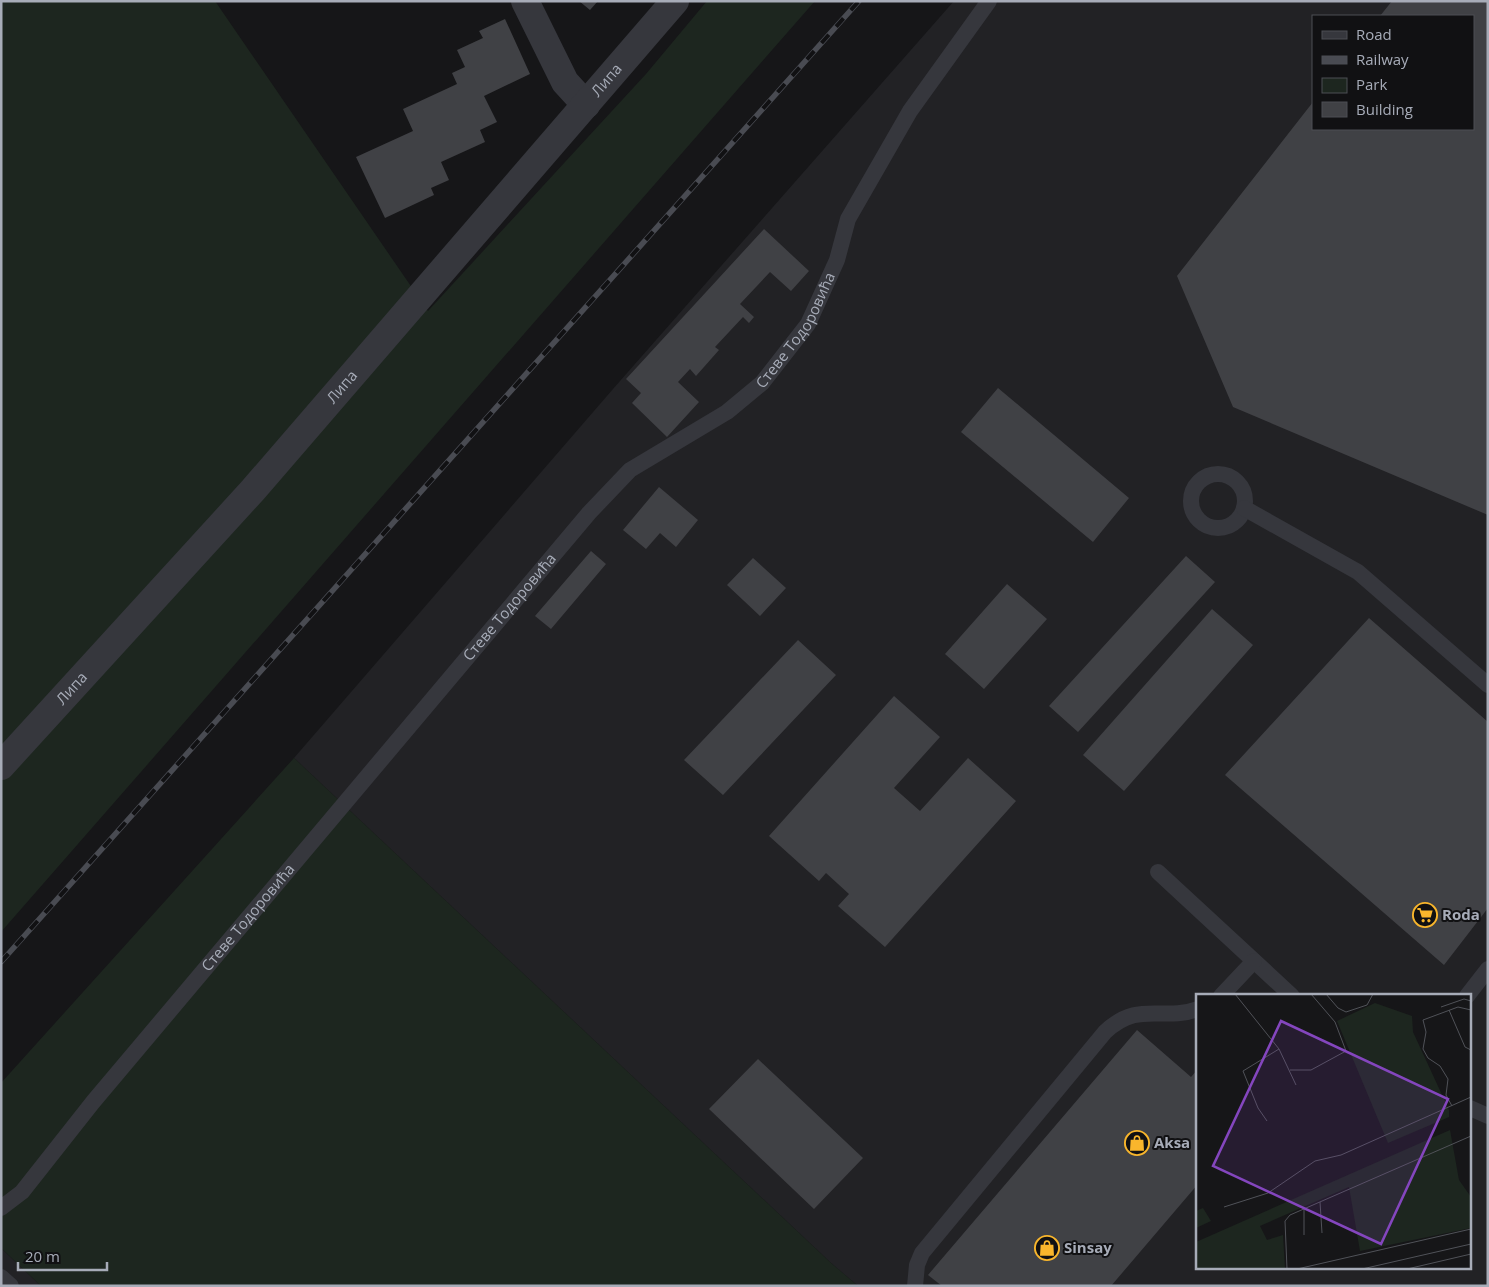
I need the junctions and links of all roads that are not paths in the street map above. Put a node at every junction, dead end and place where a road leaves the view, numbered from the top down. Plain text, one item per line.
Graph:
1 (524, 1) edge
2 (675, 1) edge
3 (989, 1) edge
4 (586, 105) junction
5 (1244, 508) dead end
6 (1488, 684) edge
7 (1, 766) edge
8 (1158, 872) dead end
9 (1254, 961) junction
10 (1488, 969) edge
11 (1223, 994) edge
12 (1290, 994) edge
13 (1469, 994) edge
14 (1196, 1010) edge
15 (1472, 1109) edge
16 (1488, 1116) edge
17 (1, 1208) edge
18 (1, 1277) edge
19 (11, 1286) edge
20 (915, 1286) edge

1 - 4 street
2 - 4 street, Липа
3 - 17 lane, Стеве Тодоровића
4 - 7 street, Липа
5 - 6 lane
8 - 9 lane
9 - 11 lane
9 - 12 lane
10 - 13 lane
14 - 20 lane
15 - 16 lane
18 - 19 lane

